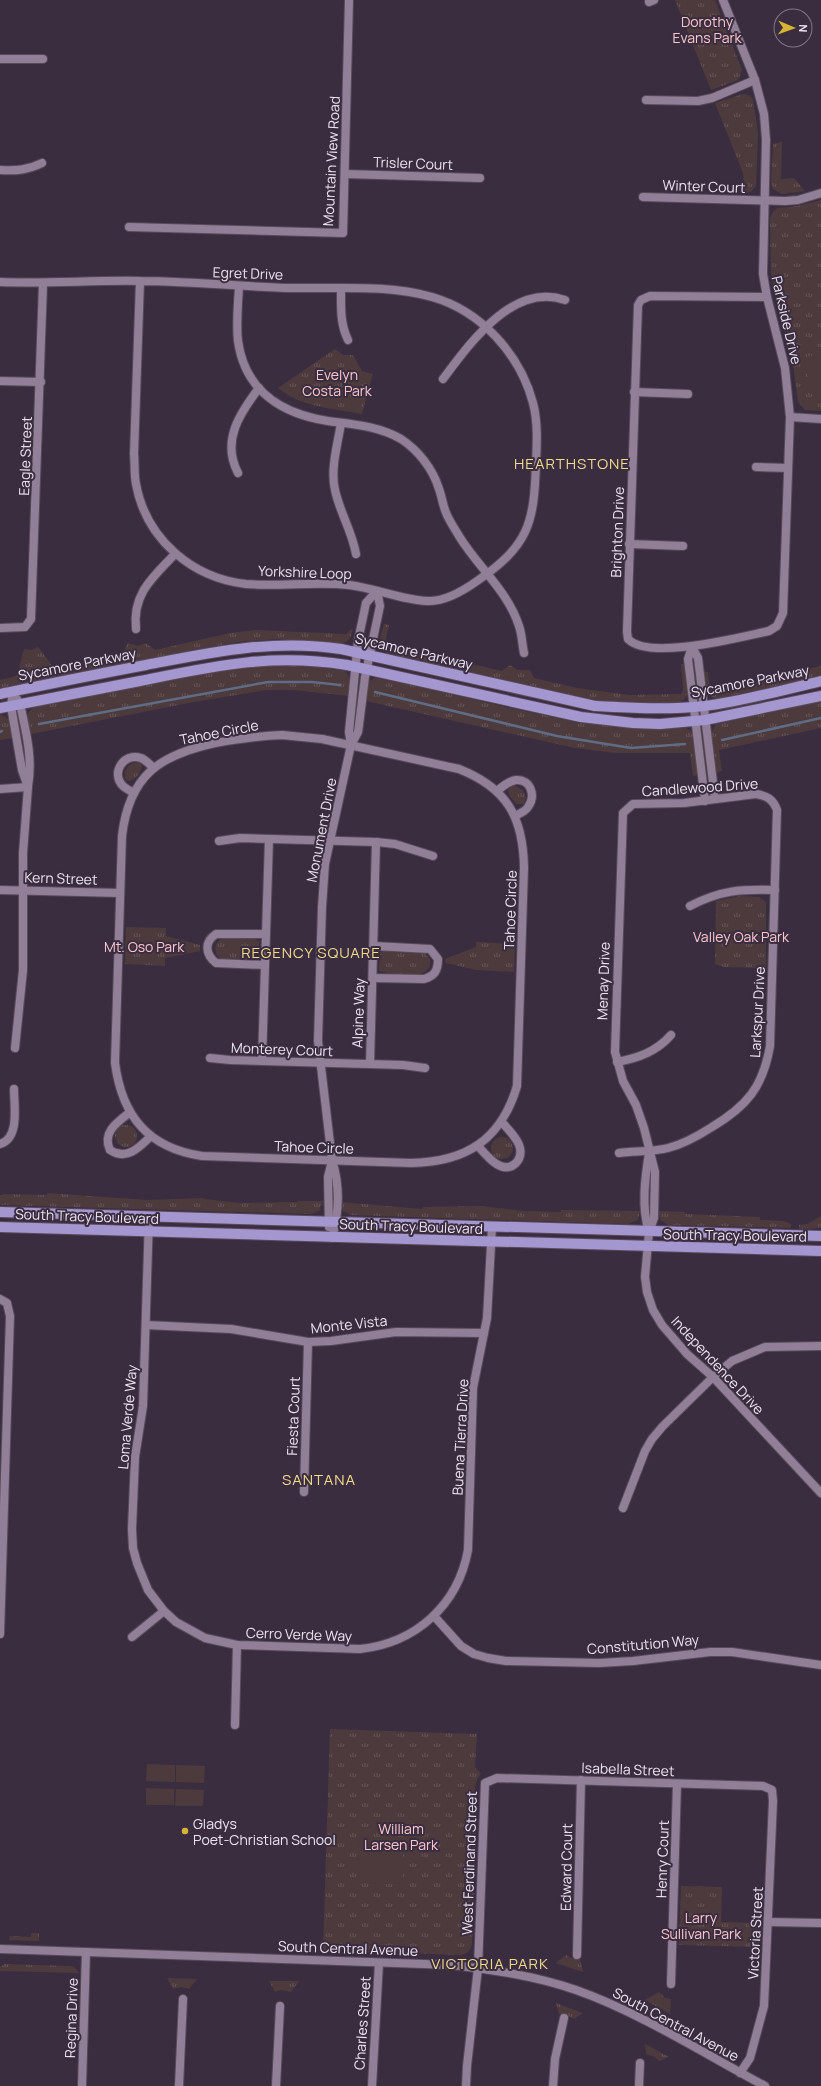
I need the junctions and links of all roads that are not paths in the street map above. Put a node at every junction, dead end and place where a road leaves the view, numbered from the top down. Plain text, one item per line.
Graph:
1 (349, 0) edge
2 (723, 0) edge
3 (0, 59) edge
4 (43, 59) dead end
5 (755, 80) junction
6 (646, 100) dead end
7 (42, 163) dead end
8 (0, 170) edge
9 (345, 174) junction
10 (480, 178) dead end
11 (821, 193) edge
12 (643, 197) dead end
13 (764, 201) junction
14 (129, 227) dead end
15 (140, 280) junction
16 (0, 282) edge
17 (43, 284) junction
18 (238, 287) junction
19 (341, 289) junction
20 (767, 297) junction
21 (565, 300) dead end
22 (487, 327) junction
23 (348, 340) dead end
24 (443, 379) dead end
25 (0, 381) edge
26 (41, 382) junction
27 (259, 388) junction
28 (634, 392) junction
29 (688, 394) dead end
30 (790, 417) junction
31 (821, 419) edge
32 (342, 422) junction
33 (756, 467) dead end
34 (788, 468) junction
35 (238, 473) dead end
36 (629, 544) junction
37 (683, 546) dead end
38 (175, 554) junction
39 (356, 554) dead end
40 (488, 573) junction
41 (377, 591) junction
42 (0, 628) edge
43 (136, 629) dead end
44 (692, 647) junction
45 (356, 652) junction
46 (524, 653) dead end
47 (370, 654) junction
48 (355, 666) junction
49 (366, 669) junction
50 (821, 681) edge
51 (12, 691) junction
52 (0, 694) edge
53 (821, 696) edge
54 (15, 705) junction
55 (698, 706) junction
56 (0, 708) edge
57 (700, 720) junction
58 (351, 745) junction
59 (154, 768) junction
60 (28, 786) junction
61 (0, 790) edge
62 (496, 791) junction
63 (134, 793) junction
64 (715, 799) junction
65 (705, 801) junction
66 (774, 802) joint
67 (627, 808) joint
68 (515, 816) junction
69 (269, 839) junction
70 (219, 841) dead end
71 (330, 841) junction
72 (376, 842) junction
73 (433, 856) dead end
74 (0, 890) edge
75 (23, 890) junction
76 (775, 890) junction
77 (120, 892) junction
78 (690, 906) dead end
79 (266, 934) junction
80 (374, 946) junction
81 (265, 966) junction
82 (372, 978) junction
83 (670, 1035) dead end
84 (15, 1048) dead end
85 (210, 1058) dead end
86 (262, 1061) junction
87 (617, 1062) junction
88 (320, 1063) junction
89 (370, 1064) junction
90 (425, 1068) dead end
91 (14, 1089) dead end
92 (129, 1113) junction
93 (502, 1122) junction
94 (151, 1136) junction
95 (0, 1144) edge
96 (478, 1146) junction
97 (649, 1150) junction
98 (619, 1153) dead end
99 (332, 1160) junction
100 (0, 1212) edge
101 (149, 1217) junction
102 (332, 1222) junction
103 (492, 1227) junction
104 (0, 1228) edge
105 (149, 1232) junction
106 (649, 1232) junction
107 (821, 1236) edge
108 (332, 1238) junction
109 (491, 1242) junction
110 (647, 1247) junction
111 (821, 1251) edge
112 (4, 1301) edge
113 (146, 1326) junction
114 (484, 1333) junction
115 (308, 1342) junction
116 (821, 1346) edge
117 (713, 1377) junction
118 (304, 1492) dead end
119 (821, 1493) edge
120 (623, 1508) dead end
121 (1, 1555) edge
122 (164, 1611) junction
123 (434, 1616) junction
124 (0, 1634) edge
125 (132, 1638) dead end
126 (237, 1645) junction
127 (821, 1665) edge
128 (235, 1725) dead end
129 (581, 1780) junction
130 (485, 1783) joint
131 (677, 1784) junction
132 (772, 1790) joint
133 (769, 1922) junction
134 (821, 1923) edge
135 (0, 1949) edge
136 (86, 1952) junction
137 (577, 1955) dead end
138 (379, 1963) junction
139 (478, 1968) junction
140 (671, 1984) dead end
141 (183, 1999) dead end
142 (280, 2006) dead end
143 (564, 2018) dead end
144 (640, 2063) dead end
145 (740, 2073) junction
146 (82, 2086) edge
147 (179, 2086) edge
148 (276, 2086) edge
149 (372, 2086) edge
150 (466, 2086) edge
151 (553, 2086) edge
152 (639, 2086) edge
153 (764, 2086) edge

1 - 9 street, Mountain View Road
2 - 5 street, Parkside Drive
3 - 4 street
5 - 6 street
5 - 13 street, Parkside Drive
7 - 8 street
9 - 10 street, Trisler Court
9 - 14 street, Mountain View Road
11 - 13 street, Winter Court
12 - 13 street, Winter Court
13 - 20 street, Parkside Drive
15 - 17 street, Egret Drive
15 - 18 street, Egret Drive
15 - 38 street, Yorkshire Loop
16 - 17 street, Egret Drive
17 - 26 street, Eagle Street
18 - 19 street, Egret Drive
18 - 27 street
19 - 22 street, Egret Drive
19 - 23 street
20 - 28 street, Brighton Drive
20 - 30 street, Parkside Drive
21 - 22 street
22 - 24 street
22 - 40 street, Yorkshire Loop
25 - 26 street
26 - 42 street, Eagle Street
27 - 32 street
27 - 35 street
28 - 29 street
28 - 36 street, Brighton Drive
30 - 31 street
30 - 34 street, Parkside Drive
32 - 39 street
32 - 40 street
33 - 34 street
34 - 44 street, Parkside Drive
36 - 37 street
36 - 44 street, Brighton Drive
38 - 41 street, Yorkshire Loop
38 - 43 street
40 - 41 street, Yorkshire Loop
40 - 46 street
41 - 45 street, Monument Drive
41 - 47 street, Monument Drive
44 - 55 street
45 - 47 main road, Sycamore Parkway
45 - 48 street, Monument Drive
45 - 51 main road, Sycamore Parkway
47 - 49 street, Monument Drive
47 - 55 main road, Sycamore Parkway
48 - 49 main road, Sycamore Parkway
48 - 54 main road, Sycamore Parkway
48 - 58 street, Monument Drive
49 - 57 main road, Sycamore Parkway
49 - 58 street, Monument Drive
50 - 55 main road, Sycamore Parkway
51 - 52 main road, Sycamore Parkway
51 - 54 street
53 - 57 main road, Sycamore Parkway
54 - 56 main road, Sycamore Parkway
54 - 60 street
55 - 57 street
57 - 64 street
57 - 65 street
58 - 59 street, Tahoe Circle
58 - 62 street, Tahoe Circle
58 - 71 street, Monument Drive
59 - 63 street, Tahoe Circle
59 - 63 street
60 - 61 street
60 - 75 street
62 - 68 street, Tahoe Circle
62 - 68 street
63 - 77 street, Tahoe Circle
64 - 65 street, Candlewood Drive
64 - 66 street, Candlewood Drive
65 - 67 street, Candlewood Drive
66 - 76 street, Larkspur Drive
67 - 87 street, Menay Drive
68 - 93 street, Tahoe Circle
69 - 70 street
69 - 71 street
69 - 79 street
71 - 72 street
71 - 88 street, Monument Drive
72 - 73 street
72 - 80 street, Alpine Way
74 - 75 street, Kern Street
75 - 77 street, Kern Street
75 - 84 street
76 - 78 street
76 - 97 street, Larkspur Drive
77 - 92 street, Tahoe Circle
79 - 81 street
79 - 81 street
80 - 82 street, Alpine Way
80 - 82 street
81 - 86 street
82 - 89 street, Alpine Way
83 - 87 street
85 - 86 street, Monterey Court
86 - 88 street, Monterey Court
87 - 97 street, Menay Drive
88 - 89 street, Monterey Court
88 - 99 street, Monument Drive
89 - 90 street, Monterey Court
91 - 95 street
92 - 94 street, Tahoe Circle
92 - 94 street
93 - 96 street, Tahoe Circle
93 - 96 street
94 - 99 street, Tahoe Circle
96 - 99 street, Tahoe Circle
97 - 98 street, Larkspur Drive
97 - 106 street, Menay Drive
99 - 102 street, Monument Drive
100 - 101 main road, South Tracy Boulevard
101 - 102 main road, South Tracy Boulevard
101 - 105 street, Loma Verde Way
102 - 103 main road, South Tracy Boulevard
102 - 108 street, Monument Drive
103 - 106 main road, South Tracy Boulevard
103 - 109 street, Buena Tierra Drive
104 - 105 main road, South Tracy Boulevard
105 - 108 main road, South Tracy Boulevard
105 - 113 street, Loma Verde Way
106 - 107 main road, South Tracy Boulevard
106 - 110 street, Independence Drive
108 - 109 main road, South Tracy Boulevard
109 - 110 main road, South Tracy Boulevard
109 - 114 street, Buena Tierra Drive
110 - 111 main road, South Tracy Boulevard
110 - 117 street, Independence Drive
112 - 121 street
113 - 115 street, Monte Vista
113 - 122 street, Loma Verde Way
114 - 115 street, Monte Vista
114 - 123 street, Buena Tierra Drive
115 - 118 street, Fiesta Court
116 - 117 street
117 - 119 street, Independence Drive
117 - 120 street
121 - 124 street
122 - 125 street
122 - 126 street, Cerro Verde Way
123 - 126 street, Cerro Verde Way
123 - 127 street, Constitution Way
126 - 128 street
129 - 130 street, Isabella Street
129 - 131 street, Isabella Street
129 - 137 street, Edward Court
130 - 139 street, West Ferdinand Street
131 - 132 street, Isabella Street
131 - 140 street, Henry Court
132 - 133 street, Victoria Street
133 - 134 street
133 - 145 street, Victoria Street
135 - 136 street, South Central Avenue
136 - 138 street, South Central Avenue
136 - 146 street, Regina Drive
138 - 139 street, South Central Avenue
138 - 149 street, Charles Street
139 - 145 street, South Central Avenue
139 - 150 street, West Ferdinand Street
141 - 147 street
142 - 148 street
143 - 151 street
144 - 152 street
145 - 153 street, South Central Avenue

